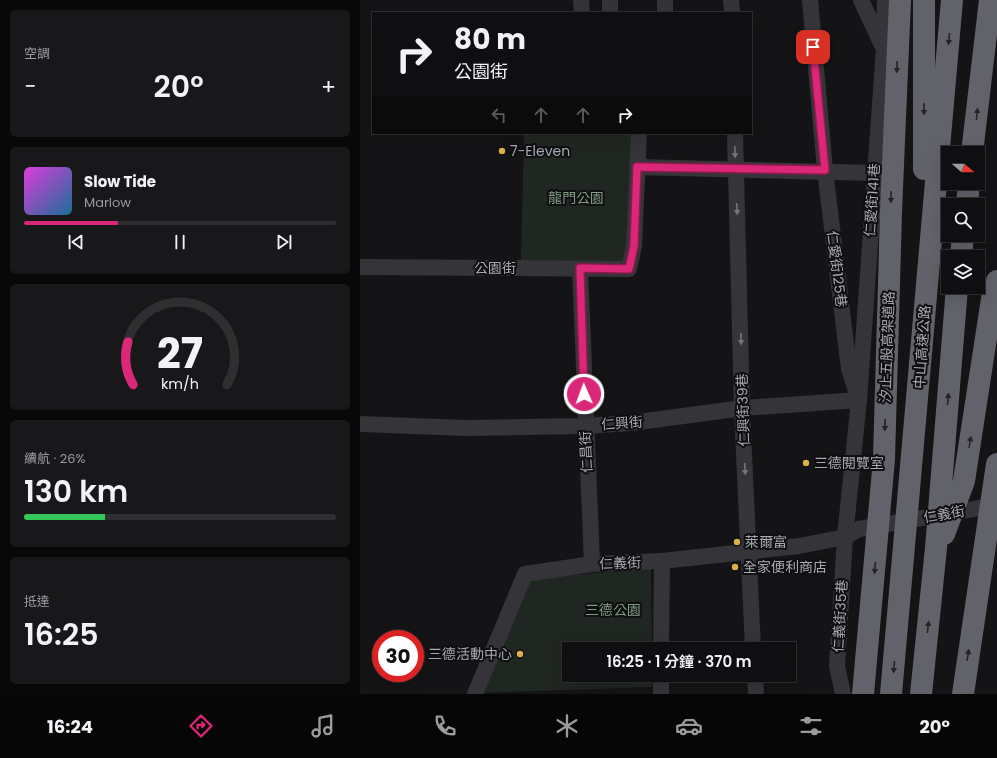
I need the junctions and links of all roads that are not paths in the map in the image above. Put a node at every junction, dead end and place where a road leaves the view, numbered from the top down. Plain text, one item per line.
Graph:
1 (582, 0) edge
2 (610, 0) edge
3 (665, 0) edge
4 (731, 0) edge
5 (810, 0) edge
6 (860, 0) edge
7 (885, 0) edge
8 (900, 0) edge
9 (924, 0) edge
10 (952, 0) edge
11 (990, 0) edge
12 (582, 12) edge
13 (610, 12) edge
14 (665, 12) edge
15 (732, 12) edge
16 (884, 48) junction
17 (639, 134) edge
18 (735, 134) edge
19 (973, 146) edge
20 (637, 167) junction
21 (736, 170) junction
22 (825, 170) junction
23 (874, 173) junction
24 (360, 267) edge
25 (580, 268) junction
26 (997, 281) edge
27 (956, 294) edge
28 (922, 341) junction
29 (859, 400) junction
30 (743, 408) junction
31 (360, 424) edge
32 (585, 426) junction
33 (997, 464) edge
34 (997, 505) edge
35 (997, 515) edge
36 (845, 537) junction
37 (936, 550) junction
38 (748, 552) junction
39 (662, 561) junction
40 (592, 564) junction
41 (661, 642) edge
42 (753, 642) edge
43 (661, 682) edge
44 (755, 682) edge
45 (475, 694) edge
46 (661, 694) edge
47 (756, 694) edge
48 (843, 694) edge
49 (864, 694) edge
50 (892, 694) edge
51 (921, 694) edge
52 (962, 694) edge

1 - 12 street
2 - 13 street
3 - 14 street
4 - 15 street
5 - 22 street, 仁愛街125巷
6 - 16 street
7 - 16 street, 仁愛街141巷
8 -> 49 highway, 汐止五股高架道路
9 -> 28 highway
10 -> 28 highway, 中山高速公路
19 -> 11 highway
16 - 23 street, 仁愛街141巷
17 - 20 street
18 -> 21 street, 仁興街39巷
20 - 21 street
20 - 25 street, 公園街
21 - 22 street
21 -> 30 street, 仁興街39巷
22 - 23 street
22 - 29 street, 仁愛街125巷
23 - 29 street, 仁愛街141巷
24 - 25 street, 公園街
25 - 32 street, 仁昌街
37 -> 26 highway
37 -> 27 highway, 中山高速公路
28 -> 50 highway, 中山高速公路
29 - 30 street, 仁興街
29 - 36 street, 仁愛街125巷
30 - 32 street, 仁興街
30 -> 38 street, 仁興街39巷
31 - 32 street, 仁興街
32 - 40 street, 仁昌街
52 -> 33 highway
34 - 36 street, 仁義街
35 - 36 street, 仁義街
36 - 38 street, 仁義街
36 - 48 street, 仁義街35巷
51 -> 37 highway, 中山高速公路
38 - 39 street, 仁義街
38 - 42 street, 仁興街39巷
39 - 40 street, 仁義街
39 - 41 street
40 - 45 street, 仁義街
43 - 46 street
44 - 47 street

